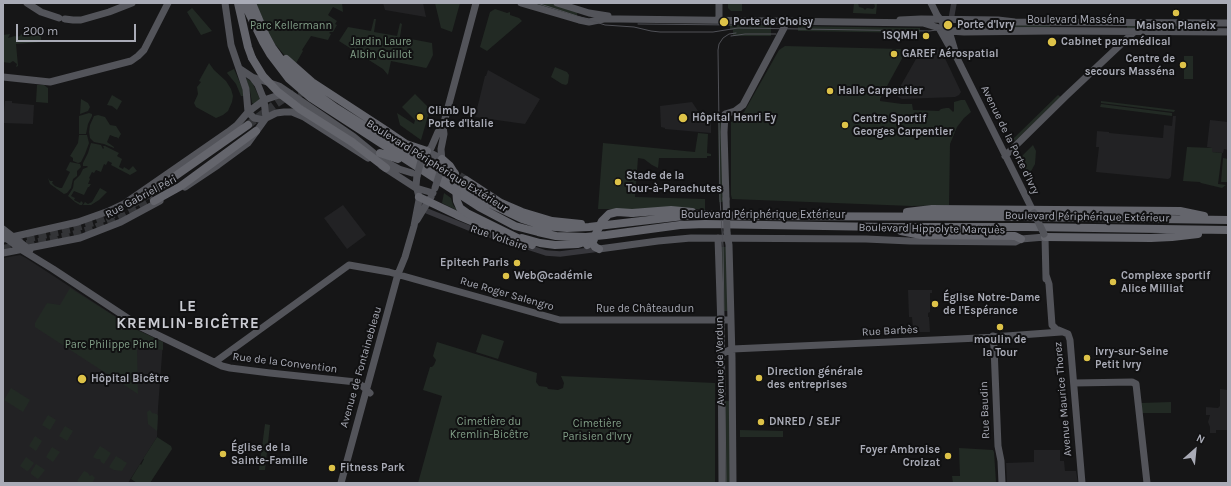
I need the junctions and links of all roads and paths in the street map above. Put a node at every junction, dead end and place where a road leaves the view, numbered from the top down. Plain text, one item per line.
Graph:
1 (28, 3) edge
2 (132, 3) edge
3 (168, 3) edge
4 (225, 3) edge
5 (240, 3) edge
6 (252, 3) edge
7 (476, 3) edge
8 (521, 3) edge
9 (557, 3) edge
10 (719, 3) edge
11 (931, 3) edge
12 (954, 3) edge
13 (41, 12) junction
14 (61, 19) junction
15 (719, 19) junction
16 (786, 20) junction
17 (952, 21) junction
18 (941, 23) junction
19 (1119, 23) junction
20 (1228, 23) edge
21 (949, 31) junction
22 (1119, 32) junction
23 (1134, 32) junction
24 (1228, 32) edge
25 (1119, 46) junction
26 (272, 47) junction
27 (955, 54) junction
28 (239, 69) junction
29 (3, 77) edge
30 (252, 78) junction
31 (295, 98) junction
32 (264, 100) junction
33 (248, 112) junction
34 (265, 119) junction
35 (249, 126) junction
36 (443, 126) junction
37 (198, 153) junction
38 (380, 153) dead end
39 (424, 154) junction
40 (1005, 156) junction
41 (442, 159) junction
42 (410, 163) junction
43 (386, 168) junction
44 (413, 174) junction
45 (171, 179) junction
46 (466, 180) tunnel mouth
47 (416, 188) junction
48 (430, 197) junction
49 (419, 199) junction
50 (1033, 211) junction
51 (701, 214) junction
52 (881, 216) junction
53 (1225, 220) edge
54 (414, 226) junction
55 (589, 227) junction
56 (884, 227) junction
57 (3, 229) edge
58 (1228, 230) edge
59 (606, 235) junction
60 (724, 236) junction
61 (1045, 236) junction
62 (6, 238) edge
63 (1021, 238) junction
64 (592, 242) junction
65 (599, 249) junction
66 (25, 250) junction
67 (3, 253) edge
68 (400, 275) junction
69 (1046, 275) junction
70 (560, 320) joint
71 (730, 320) junction
72 (721, 321) junction
73 (1061, 332) junction
74 (1039, 334) junction
75 (993, 336) junction
76 (732, 349) junction
77 (721, 354) junction
78 (215, 362) junction
79 (1074, 383) junction
80 (368, 392) junction
81 (341, 483) edge
82 (345, 483) edge
83 (722, 483) edge
84 (733, 483) edge
85 (1002, 483) edge
86 (1082, 483) edge
87 (1145, 483) edge

1 - 13 main road
2 - 14 main road
3 - 29 main road
4 - 28 main road
5 - 42 highway, Boulevard Périphérique Extérieur
5 - 43 highway, bridge
6 - 26 highway
7 - 36 main road
8 - 15 main road, Boulevard Masséna
9 - 15 main road, Boulevard Masséna
10 - 15 main road
11 - 18 main road
12 - 17 street
13 - 14 main road
13 - 14 main road
15 - 16 main road, Boulevard Masséna
16 - 18 main road, Boulevard Masséna
16 - 18 main road, Boulevard Masséna
16 - 60 main road, bridge
17 - 18 main road, Boulevard Masséna
17 - 19 main road, Boulevard Masséna
17 - 21 street
18 - 21 main road, Avenue de la Porte d'Ivry
18 - 27 main road, Avenue de la Porte d'Ivry
19 - 20 main road, Boulevard Masséna
19 - 22 main road
21 - 22 main road, Boulevard Masséna
21 - 27 main road, Avenue de la Porte d'Ivry
22 - 23 main road, Boulevard Masséna
22 - 25 main road
23 - 24 main road, Boulevard Masséna
23 - 25 main road
25 - 40 main road
26 - 39 highway
26 - 55 highway
27 - 40 main road, Avenue de la Porte d'Ivry
28 - 30 main road
28 - 33 main road
30 - 31 main road
30 - 32 main road
31 - 32 main road
31 - 44 main road
32 - 33 main road, Rue Gabriel Péri
32 - 34 main road
33 - 34 main road
33 - 35 main road, Rue Gabriel Péri
34 - 35 main road, Rue Gabriel Péri
34 - 43 main road
35 - 37 main road, Rue Gabriel Péri
35 - 45 highway
35 - 45 highway
35 - 66 main road, Rue Gabriel Péri
36 - 39 main road
36 - 41 main road, Avenue de Fontainebleau
37 - 45 highway
37 - 62 main road, Rue Gabriel Péri
38 - 42 highway
39 - 41 main road
39 - 44 main road, bridge
40 - 50 main road, Avenue de la Porte d'Ivry
41 - 48 main road, Avenue de Fontainebleau, bridge
41 - 64 highway, bridge
42 - 59 highway, Boulevard Périphérique Extérieur
43 - 47 main road
44 - 47 main road
46 - 55 highway
47 - 48 main road
47 - 49 main road
48 - 49 highway
48 - 54 main road, Avenue de Fontainebleau
48 - 59 highway
48 - 65 street, Rue Voltaire
49 - 54 main road, Avenue de Fontainebleau
50 - 52 highway
50 - 53 highway
50 - 61 main road, Avenue de la Porte d'Ivry, bridge
51 - 52 highway
51 - 55 highway
51 - 64 highway, bridge
52 - 53 highway
54 - 68 main road, Avenue de Fontainebleau
56 - 58 highway, Boulevard Périphérique Extérieur
56 - 59 highway, Boulevard Périphérique Extérieur
56 - 63 highway
57 - 62 main road, Rue de la Convention
58 - 61 highway
60 - 63 main road, Boulevard Hippolyte Marquès
60 - 65 main road, Boulevard Hippolyte Marquès
60 - 71 main road, Avenue de Verdun
60 - 72 main road, Avenue de Verdun
61 - 63 main road, Boulevard Hippolyte Marquès
61 - 69 main road, Avenue Maurice Thorez
62 - 66 main road, Rue de la Convention
64 - 65 highway
66 - 67 main road, Rue Gabriel Péri
66 - 78 main road, Rue de la Convention
68 - 70 main road, Rue Roger Salengro
68 - 78 main road, Rue Roger Salengro
68 - 80 main road, Avenue de Fontainebleau
69 - 73 main road, Avenue Maurice Thorez
69 - 74 main road, Avenue Maurice Thorez
70 - 72 main road, Rue de Châteaudun
71 - 72 main road, Rue de Châteaudun
71 - 76 main road, Avenue de Verdun
72 - 77 main road, Avenue de Verdun
73 - 74 main road, Rue Barbès
73 - 79 main road, Avenue Maurice Thorez
74 - 75 main road, Rue Barbès
75 - 76 main road, Rue Barbès
75 - 85 main road, Rue Baudin
76 - 77 main road, Rue Barbès
76 - 84 main road, Avenue de Verdun
77 - 83 main road, Avenue de Verdun
78 - 80 main road, Rue de la Convention
79 - 86 main road, Avenue Maurice Thorez
79 - 87 main road
80 - 81 main road, Avenue de Fontainebleau
80 - 82 main road, Avenue de Fontainebleau

